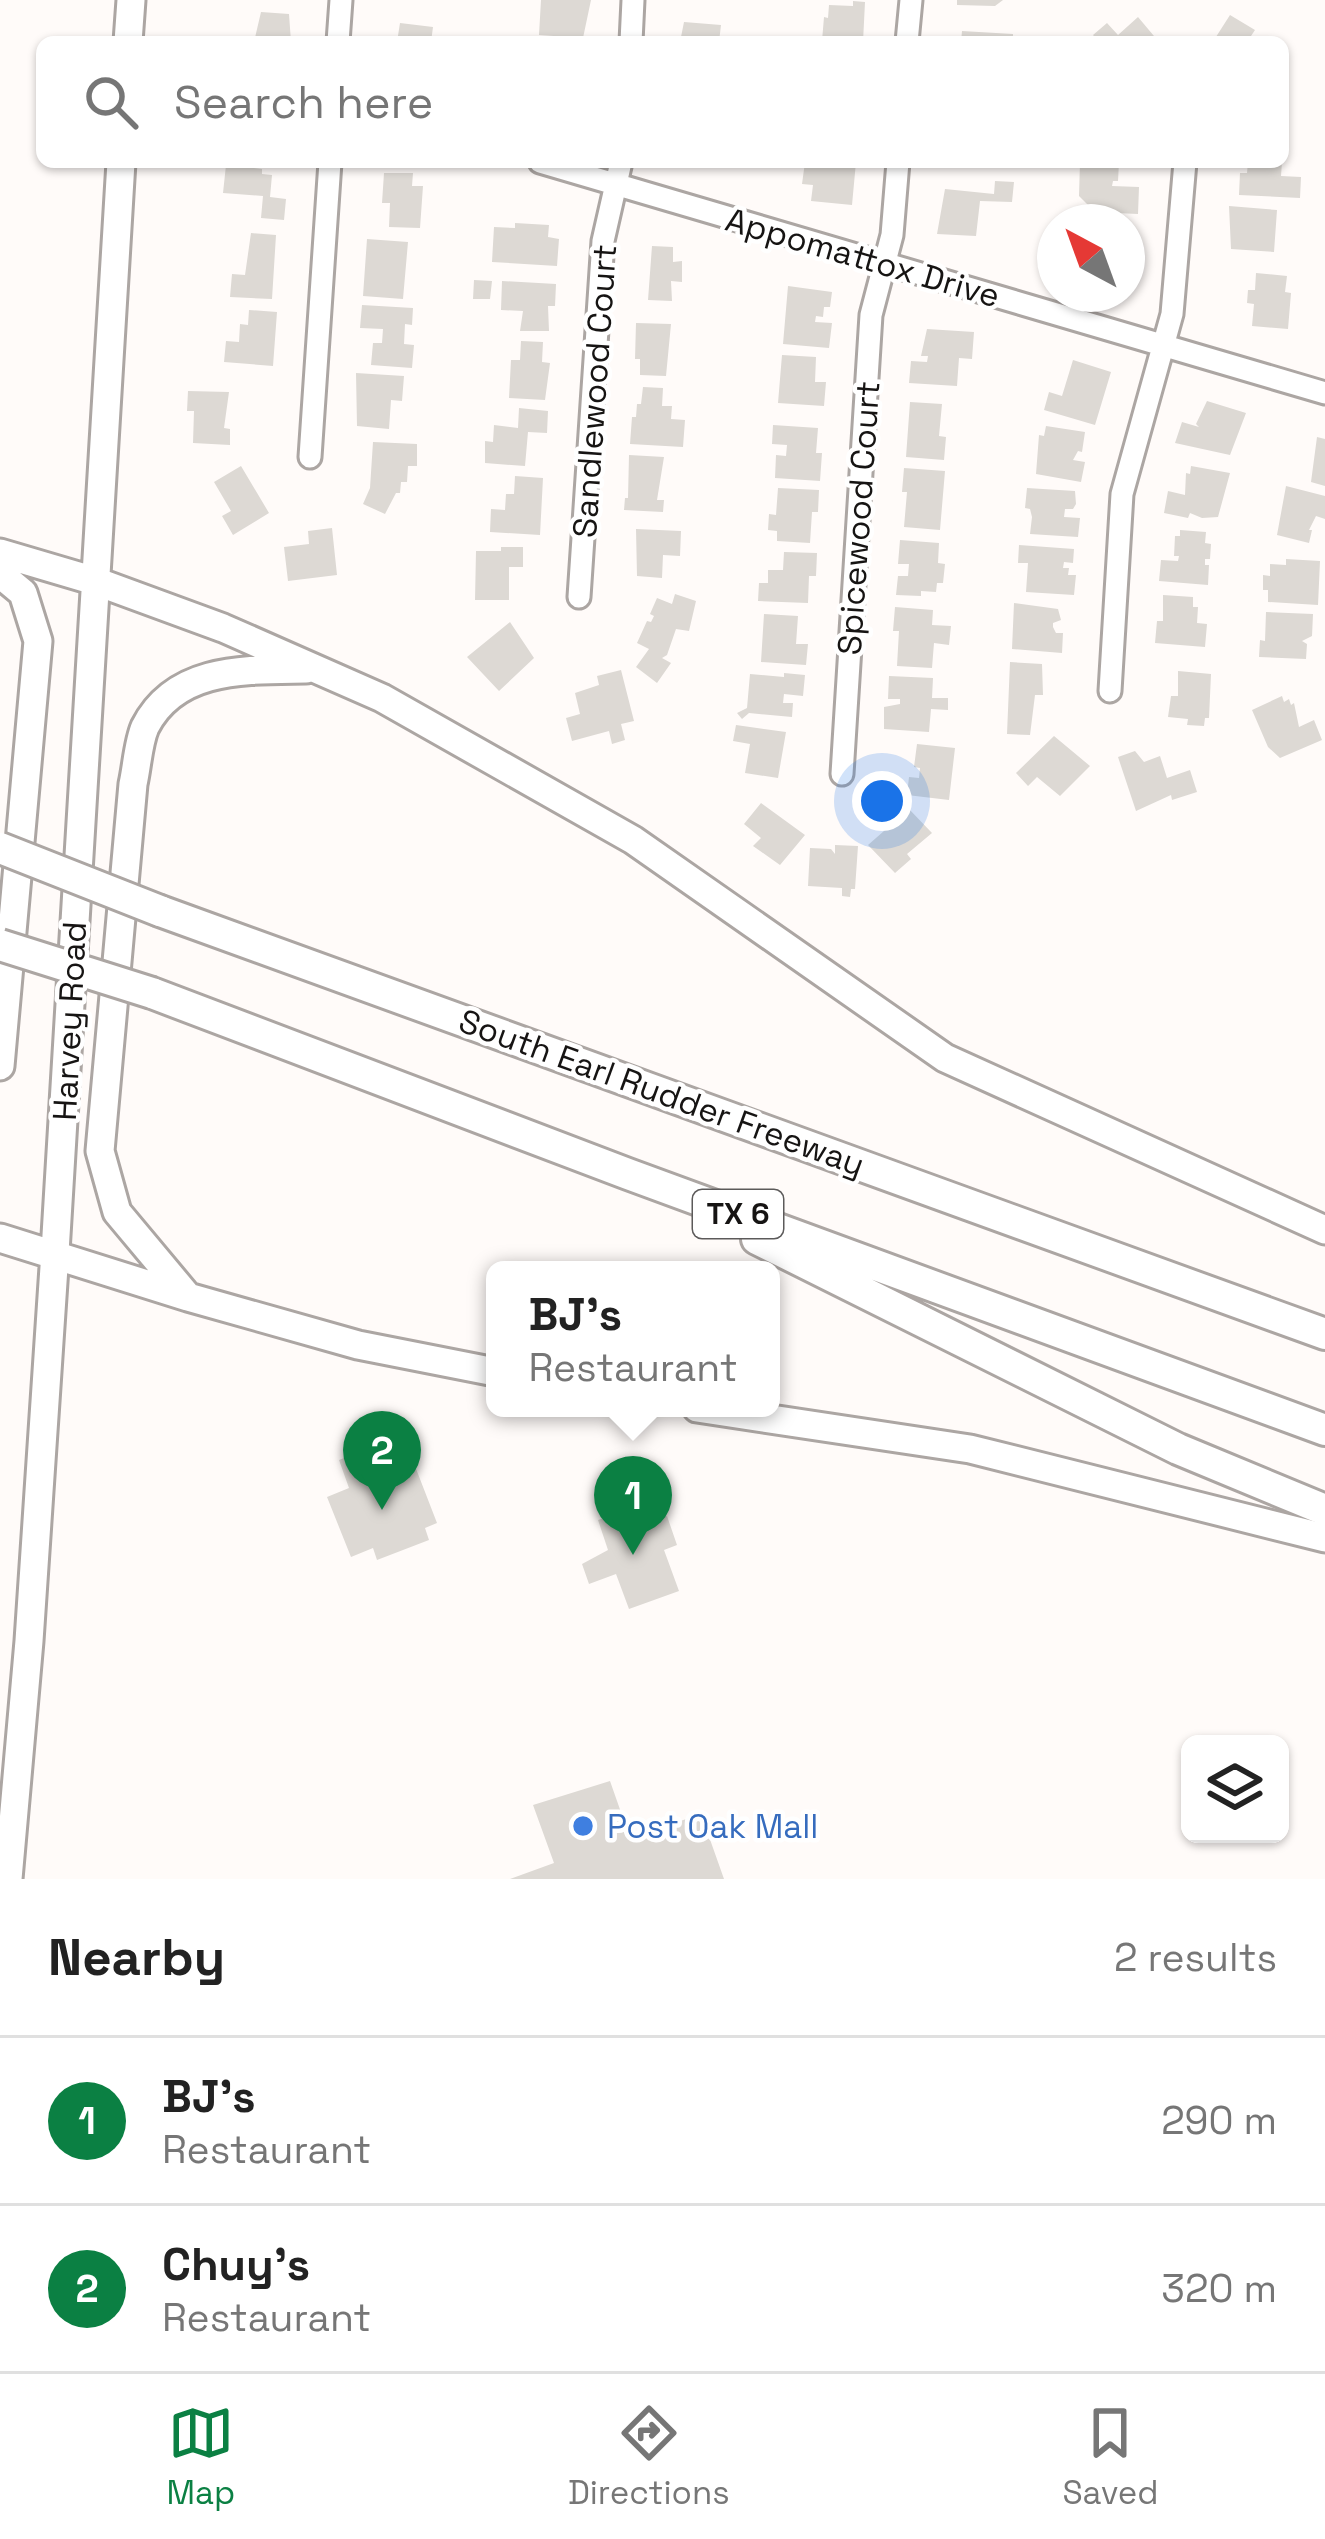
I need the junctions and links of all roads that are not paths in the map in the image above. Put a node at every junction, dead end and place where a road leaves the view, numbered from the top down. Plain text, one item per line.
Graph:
1 (130, 0) edge
2 (340, 0) edge
3 (633, 0) edge
4 (910, 0) edge
5 (128, 36) edge
6 (338, 36) edge
7 (631, 36) edge
8 (907, 36) edge
9 (121, 168) edge
10 (330, 168) edge
11 (558, 168) edge
12 (619, 168) edge
13 (898, 168) edge
14 (1184, 168) edge
15 (614, 186) junction
16 (885, 262) junction
17 (1166, 346) junction
18 (1325, 393) edge
19 (310, 457) dead end
20 (0, 553) edge
21 (0, 574) edge
22 (95, 581) junction
23 (579, 597) dead end
24 (316, 669) junction
25 (1110, 692) dead end
26 (842, 774) dead end
27 (0, 848) edge
28 (0, 945) edge
29 (0, 1066) edge
30 (628, 1174) junction
31 (1325, 1230) edge
32 (0, 1238) edge
33 (55, 1252) junction
34 (188, 1298) junction
35 (1325, 1334) edge
36 (486, 1370) edge
37 (757, 1417) edge
38 (1325, 1430) edge
39 (1325, 1510) edge
40 (1325, 1538) edge
41 (8, 1879) edge

1 - 5 main road
2 - 6 street
3 - 7 street
4 - 8 street
9 - 22 main road, Harvey Road
10 - 19 street
11 - 15 street, Appomattox Drive
12 - 15 street, Sandlewood Court
13 - 16 street, Spicewood Court
14 - 17 street
15 - 16 street, Appomattox Drive
15 - 23 street, Sandlewood Court
16 - 17 street, Appomattox Drive
16 - 26 street, Spicewood Court
17 - 18 street, Appomattox Drive
17 - 25 street
20 - 22 main road
21 - 29 main road
22 - 24 main road
22 - 33 main road, Harvey Road
24 - 31 main road
24 - 34 main road
27 - 35 highway, South Earl Rudder Freeway, bridge
28 - 30 highway, TX 6, bridge
30 - 38 highway, TX 6
30 - 39 highway
32 - 33 main road
33 - 34 main road
33 - 41 main road, Harvey Road
34 - 36 main road
37 - 40 main road

